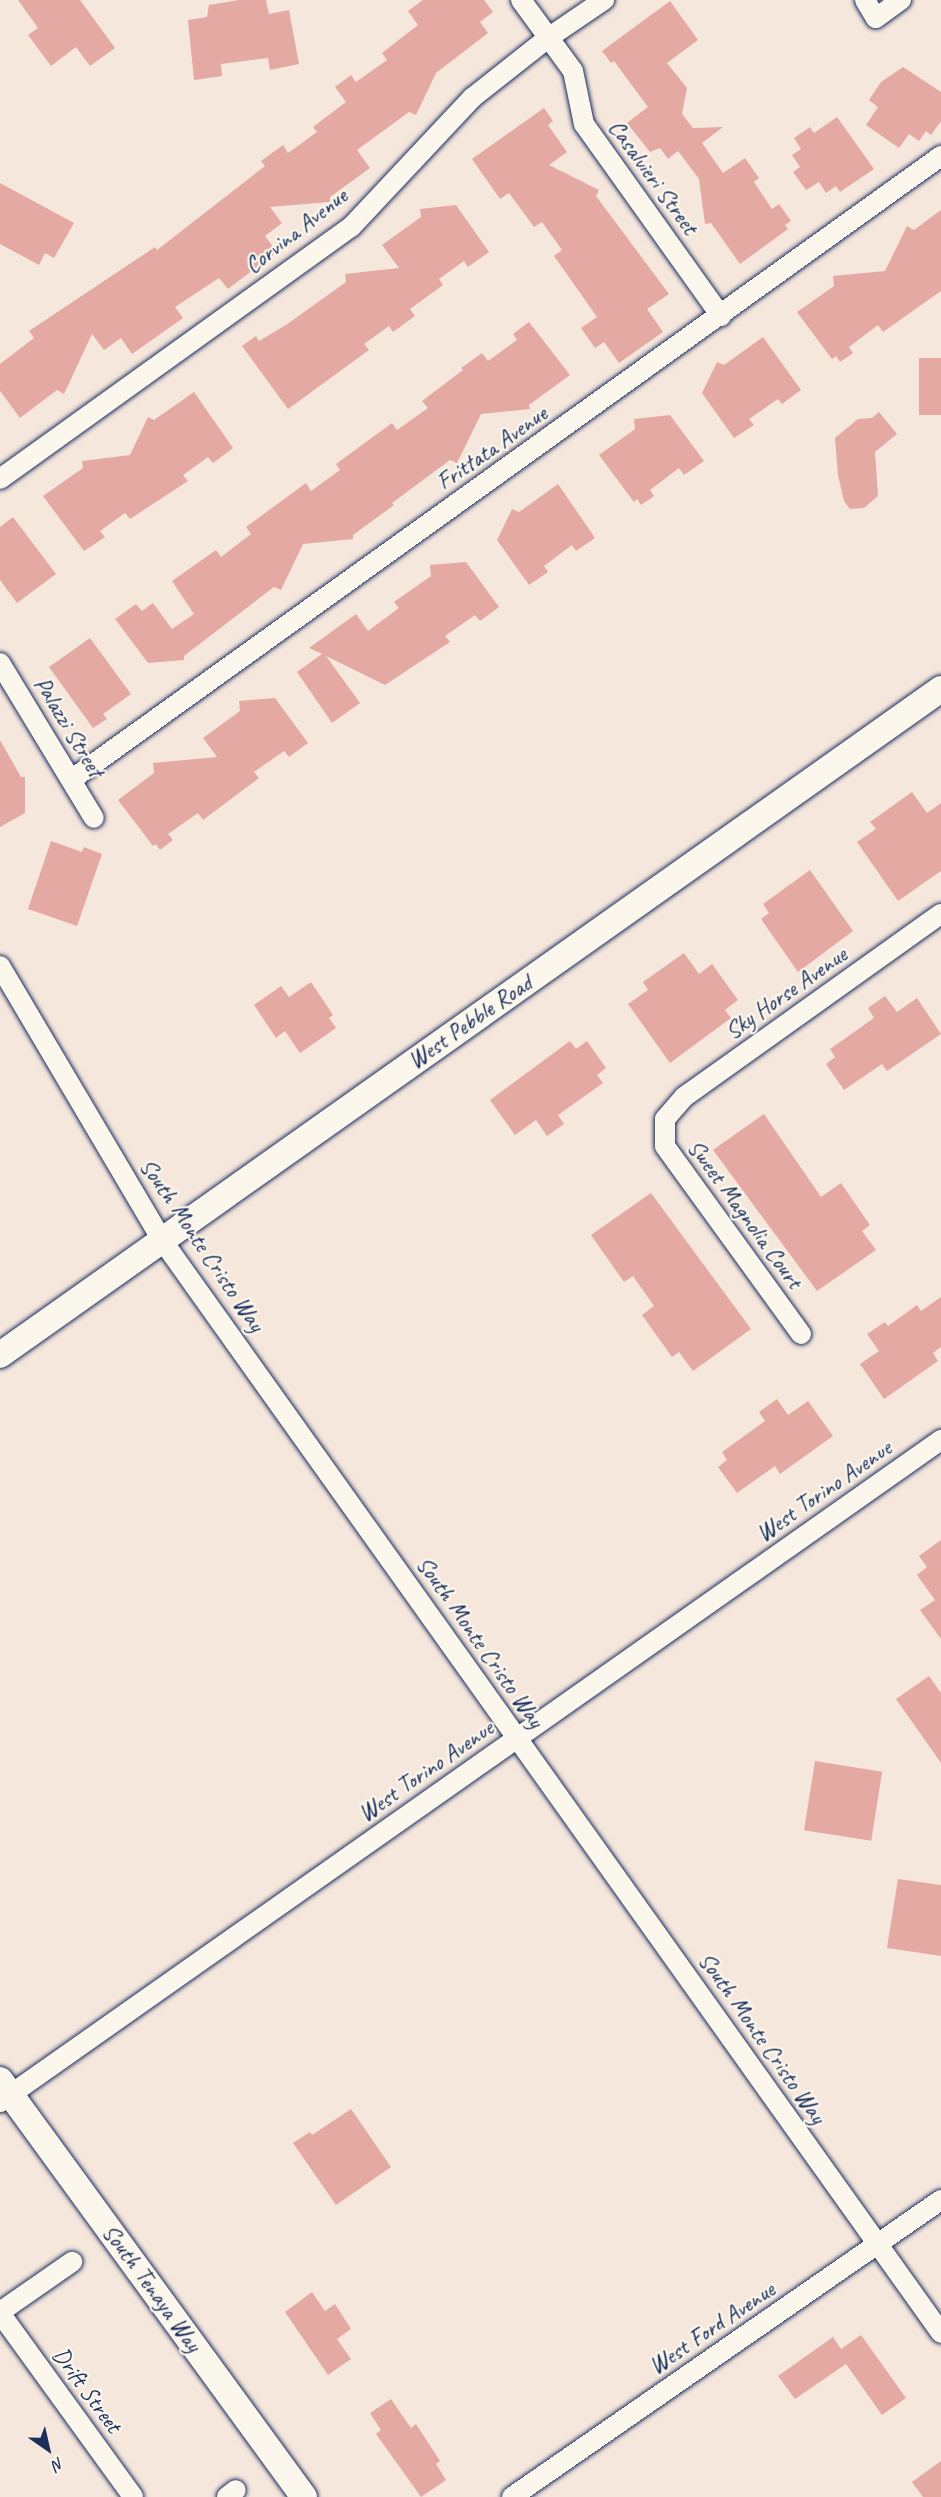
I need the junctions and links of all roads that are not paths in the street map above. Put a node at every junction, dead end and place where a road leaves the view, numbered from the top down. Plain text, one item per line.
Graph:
1 (521, 0) edge
2 (604, 0) edge
3 (865, 0) edge
4 (902, 0) edge
5 (548, 38) junction
6 (941, 156) edge
7 (721, 316) junction
8 (0, 479) edge
9 (0, 663) edge
10 (941, 689) edge
11 (71, 780) junction
12 (94, 818) dead end
13 (941, 914) edge
14 (0, 966) edge
15 (665, 1119) joint
16 (162, 1240) junction
17 (801, 1334) dead end
18 (0, 1355) edge
19 (941, 1440) edge
20 (517, 1738) junction
21 (4, 2092) edge
22 (941, 2200) edge
23 (878, 2246) junction
24 (72, 2262) dead end
25 (0, 2312) edge
26 (941, 2333) edge
27 (133, 2497) edge
28 (304, 2497) edge
29 (512, 2497) edge

1 - 5 street, Casalvieri Street
2 - 5 street, Corvina Avenue
3 - 4 street
5 - 7 street, Casalvieri Street
5 - 8 street, Corvina Avenue
6 - 7 street, Frittata Avenue
7 - 11 street, Frittata Avenue
9 - 11 street, Palazzi Street
10 - 16 street, West Pebble Road
11 - 12 street, Palazzi Street
13 - 15 street, Sky Horse Avenue
14 - 16 street, South Monte Cristo Way
15 - 17 street, Sweet Magnolia Court
16 - 18 street, West Pebble Road
16 - 20 street, South Monte Cristo Way
19 - 20 street, West Torino Avenue
20 - 21 street, West Torino Avenue
20 - 23 street, South Monte Cristo Way
21 - 28 street, South Tenaya Way
22 - 23 street, West Ford Avenue
23 - 26 street, South Monte Cristo Way
23 - 29 street, West Ford Avenue
24 - 25 street
25 - 27 street, Drift Street

